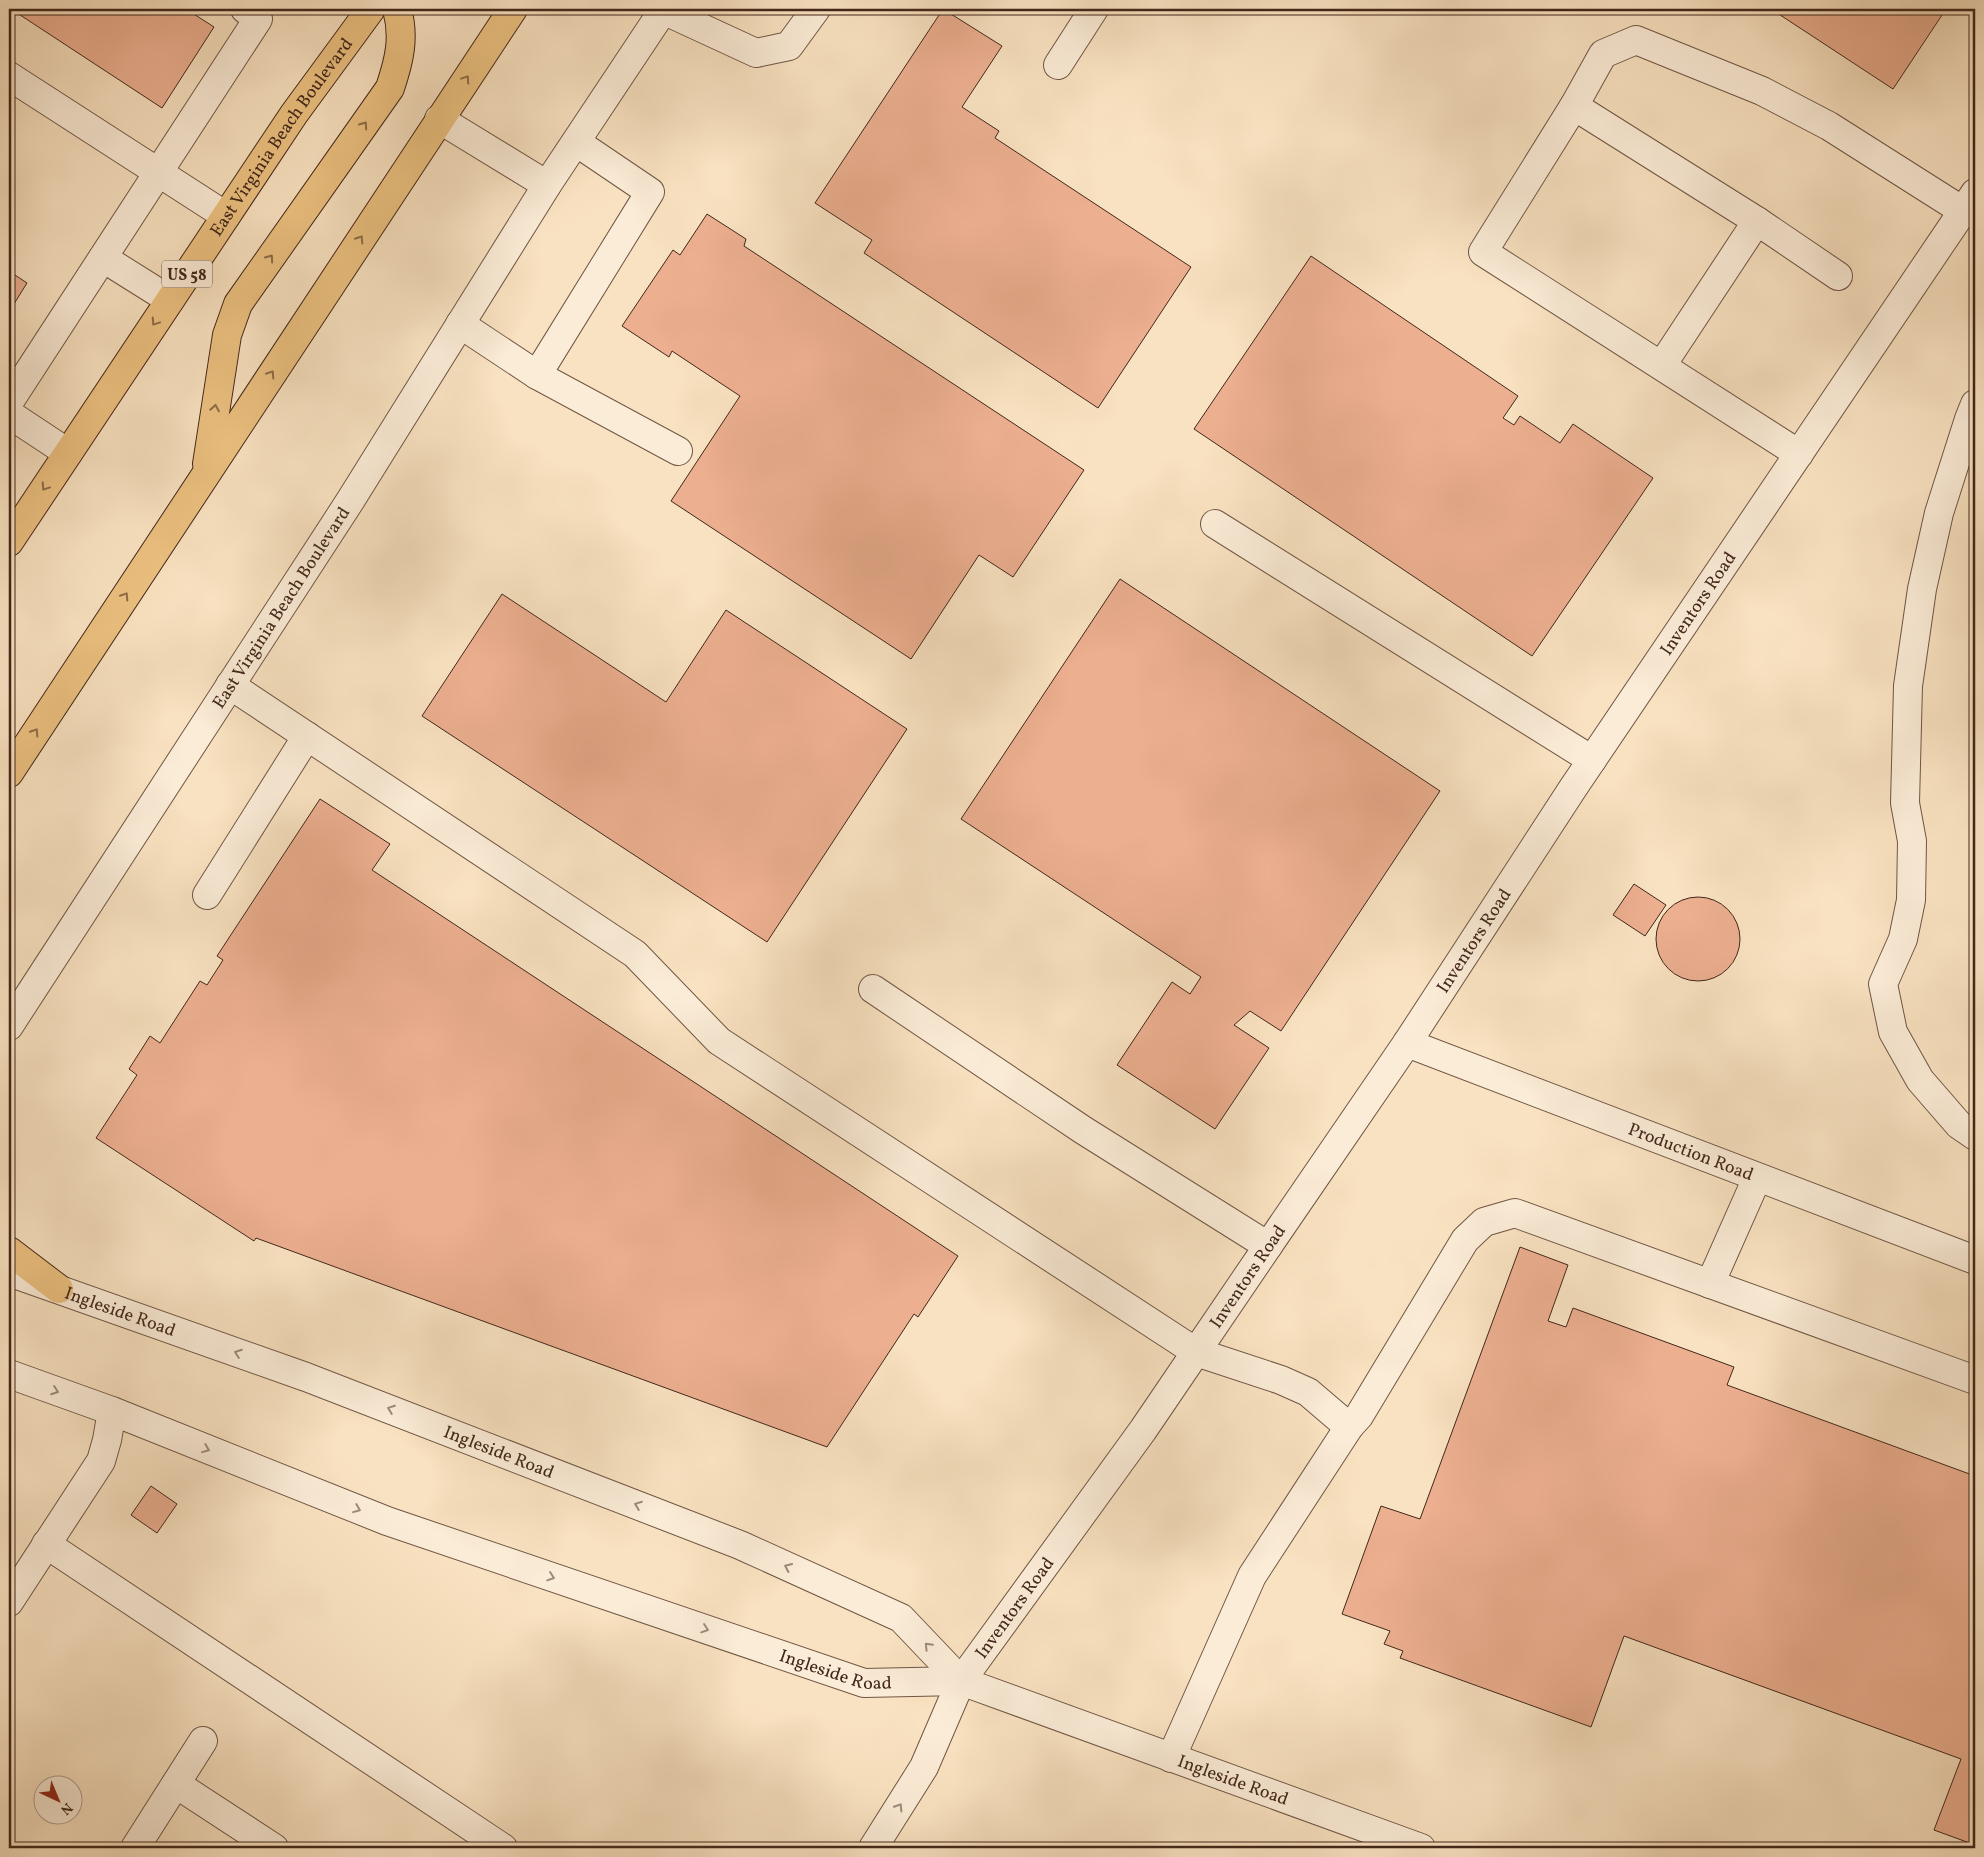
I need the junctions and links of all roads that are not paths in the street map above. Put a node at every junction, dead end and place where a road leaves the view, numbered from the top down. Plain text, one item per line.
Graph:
1 (245, 9) edge
2 (371, 9) edge
3 (397, 9) edge
4 (513, 9) edge
5 (816, 9) edge
6 (1094, 9) edge
7 (664, 10) edge
8 (1058, 65) dead end
9 (9, 76) edge
10 (1574, 106) junction
11 (439, 119) junction
12 (576, 142) junction
13 (158, 173) junction
14 (548, 185) junction
15 (1969, 202) edge
16 (226, 216) junction
17 (1756, 221) junction
18 (103, 258) junction
19 (1838, 276) dead end
20 (170, 300) junction
21 (460, 324) junction
22 (1662, 365) junction
23 (537, 375) junction
24 (9, 402) edge
25 (1975, 404) edge
26 (9, 414) edge
27 (678, 451) dead end
28 (68, 453) junction
29 (1800, 454) junction
30 (205, 473) junction
31 (1215, 524) dead end
32 (9, 542) edge
33 (230, 685) junction
34 (307, 736) junction
35 (1592, 760) junction
36 (9, 773) edge
37 (206, 895) dead end
38 (873, 989) dead end
39 (9, 1026) edge
40 (1407, 1043) junction
41 (1975, 1136) edge
42 (1758, 1178) junction
43 (1268, 1246) junction
44 (9, 1251) edge
45 (1975, 1260) edge
46 (9, 1272) edge
47 (1710, 1284) junction
48 (59, 1289) junction
49 (1196, 1352) junction
50 (9, 1374) edge
51 (1975, 1380) edge
52 (112, 1411) junction
53 (1349, 1427) junction
54 (46, 1544) junction
55 (9, 1602) edge
56 (961, 1682) junction
57 (203, 1741) dead end
58 (1171, 1758) junction
59 (176, 1784) junction
60 (1390, 1843) edge
61 (135, 1848) edge
62 (274, 1848) edge
63 (503, 1848) edge
64 (873, 1848) edge
65 (1421, 1848) edge

1 - 13 street
2 - 16 main road, East Virginia Beach Boulevard / US 58
30 -> 3 main road
11 -> 4 main road
5 - 7 street
6 - 8 street
7 - 12 street, East Virginia Beach Boulevard
9 - 13 street
10 - 15 street
10 - 17 street
10 - 22 street
11 - 14 street
30 -> 11 main road
12 - 14 street, East Virginia Beach Boulevard
12 - 23 street
13 - 16 street
13 - 18 street
14 - 21 street, East Virginia Beach Boulevard
15 - 29 street, Inventors Road
16 - 20 main road, East Virginia Beach Boulevard / US 58
17 - 19 street
17 - 22 street
18 - 20 street
18 - 24 street
20 -> 28 main road, East Virginia Beach Boulevard / US 58
21 - 23 street
21 - 33 street, East Virginia Beach Boulevard
22 - 29 street
23 - 27 street
25 - 41 street
26 - 28 street
28 -> 32 main road, East Virginia Beach Boulevard / US 58
29 - 35 street, Inventors Road
36 -> 30 main road
31 - 35 street
33 - 34 street
33 - 39 street, East Virginia Beach Boulevard
34 - 37 street
34 - 49 street
35 - 40 street, Inventors Road
38 - 43 street
40 - 42 street, Production Road
40 - 43 street, Inventors Road
42 - 45 street, Production Road
42 - 47 street
43 - 49 street, Inventors Road
44 - 48 main road
46 - 48 street, Ingleside Road
47 - 51 street
47 - 53 street
56 -> 48 street, Ingleside Road
49 - 53 street
49 - 56 street, Inventors Road
50 -> 52 street, Ingleside Road
52 - 54 street
52 -> 56 street, Ingleside Road
53 - 58 street
54 - 55 street
54 - 63 street
56 - 58 street, Ingleside Road
64 -> 56 street, Inventors Road
57 - 59 street
58 - 60 street, Ingleside Road
59 - 61 street
59 - 62 street
60 - 65 street, Ingleside Road

